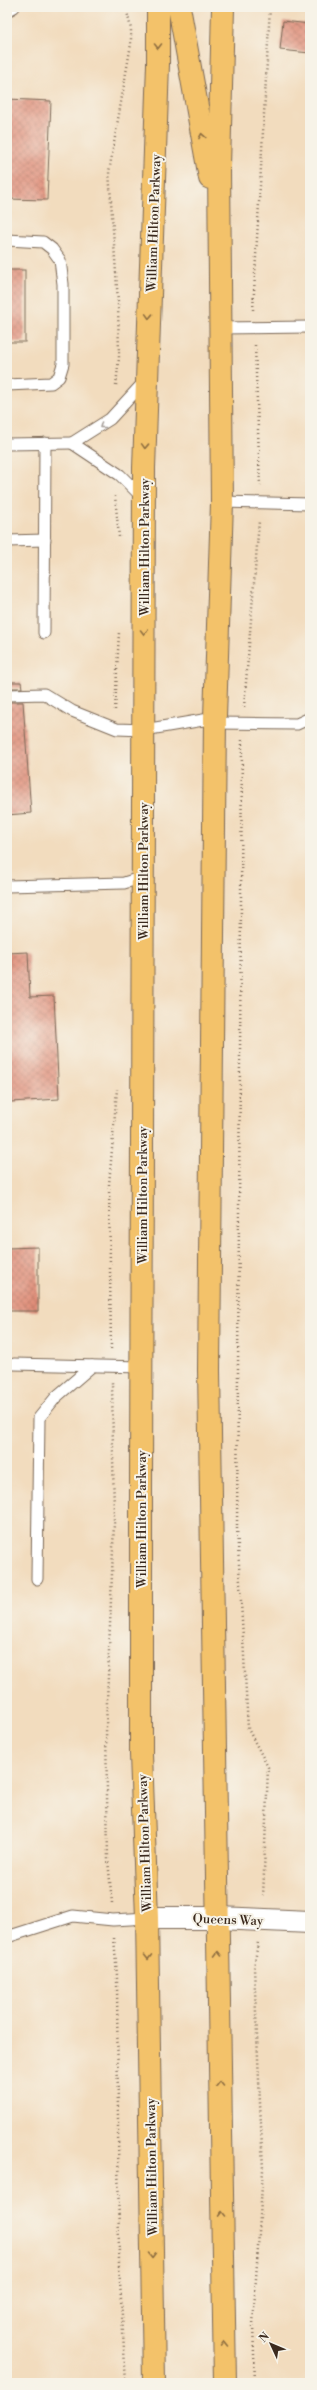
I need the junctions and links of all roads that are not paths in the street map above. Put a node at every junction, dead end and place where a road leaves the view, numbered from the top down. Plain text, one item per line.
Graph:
1 (14, 7) edge
2 (158, 7) edge
3 (179, 7) edge
4 (223, 7) edge
5 (7, 10) edge
6 (7, 240) edge
7 (222, 244) junction
8 (310, 327) edge
9 (222, 328) junction
10 (147, 377) junction
11 (7, 385) edge
12 (45, 443) junction
13 (72, 443) junction
14 (7, 444) edge
15 (144, 499) junction
16 (222, 502) junction
17 (310, 504) edge
18 (45, 540) junction
19 (7, 541) edge
20 (44, 633) dead end
21 (7, 695) edge
22 (310, 718) edge
23 (215, 721) junction
24 (144, 730) junction
25 (143, 877) junction
26 (7, 886) edge
27 (14, 1364) dead end
28 (92, 1366) junction
29 (142, 1367) junction
30 (37, 1579) dead end
31 (147, 1918) junction
32 (218, 1918) junction
33 (310, 1922) edge
34 (7, 1937) edge
35 (154, 2383) edge
36 (225, 2383) edge

1 - 5 lane
2 -> 10 highway, William Hilton Parkway
7 -> 3 highway
4 - 7 highway
6 - 11 lane
7 - 9 highway
8 - 9 lane
9 - 16 highway
10 -> 13 lane
10 -> 15 highway, William Hilton Parkway
12 - 13 lane
12 - 14 lane
12 - 18 lane
13 - 15 lane
15 -> 24 highway, William Hilton Parkway
16 - 17 lane
16 - 23 highway
18 - 19 lane
18 - 20 lane
21 - 24 lane
22 - 23 lane
23 - 24 lane
23 - 32 highway
24 - 25 highway, William Hilton Parkway
25 - 26 lane
25 - 29 highway, William Hilton Parkway
27 - 28 lane
28 - 29 lane
28 - 30 lane
29 - 31 highway, William Hilton Parkway
31 - 32 street, Queens Way
31 - 34 lane
31 -> 35 highway, William Hilton Parkway
32 - 33 street, Queens Way
36 -> 32 highway

